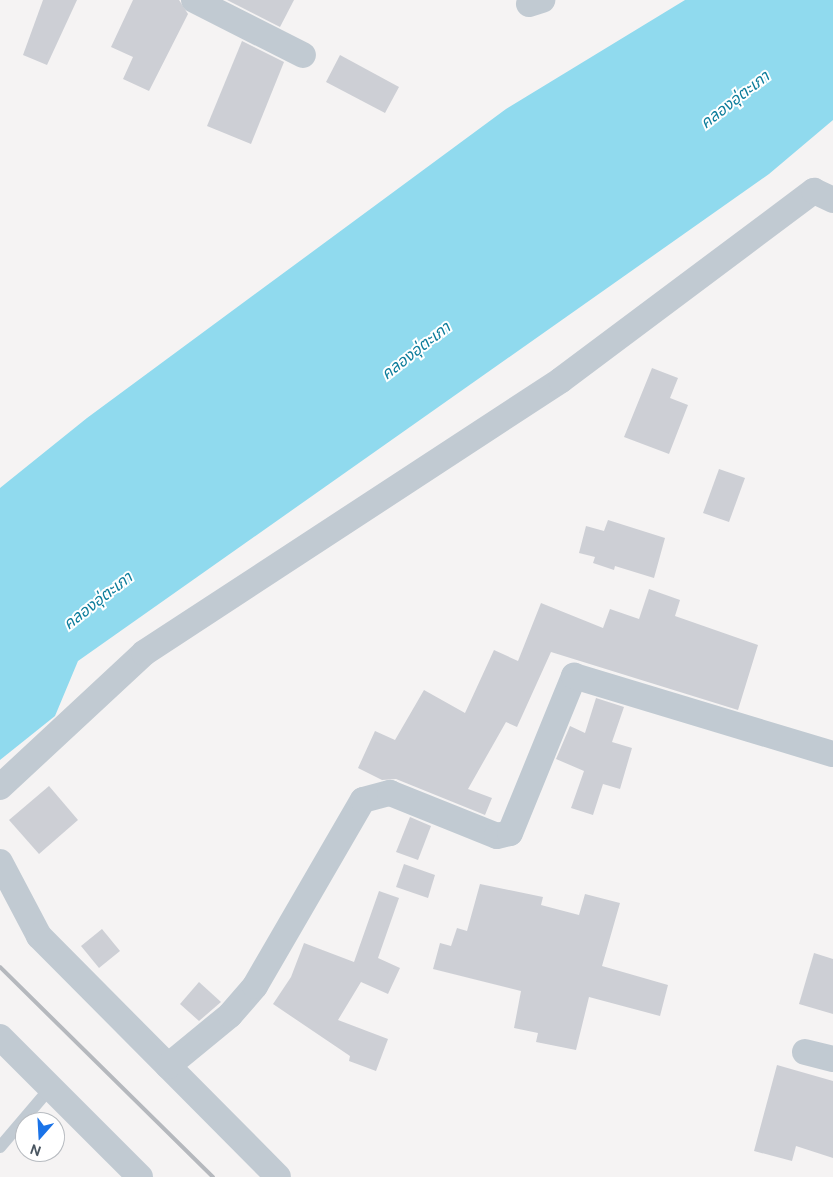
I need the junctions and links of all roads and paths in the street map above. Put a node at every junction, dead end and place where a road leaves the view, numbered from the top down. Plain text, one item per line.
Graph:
1 (194, 0) edge
2 (532, 0) edge
3 (542, 0) edge
4 (303, 55) dead end
5 (833, 200) edge
6 (833, 754) edge
7 (0, 788) edge
8 (0, 862) edge
9 (0, 1037) edge
10 (804, 1052) dead end
11 (833, 1059) edge
12 (168, 1066) junction
13 (51, 1088) junction
14 (0, 1147) edge
15 (140, 1177) edge
16 (278, 1177) edge

1 - 4 street
2 - 3 street
5 - 7 street
6 - 12 street
8 - 12 street
9 - 13 street
10 - 11 street
12 - 16 street
13 - 14 lane
13 - 15 street

